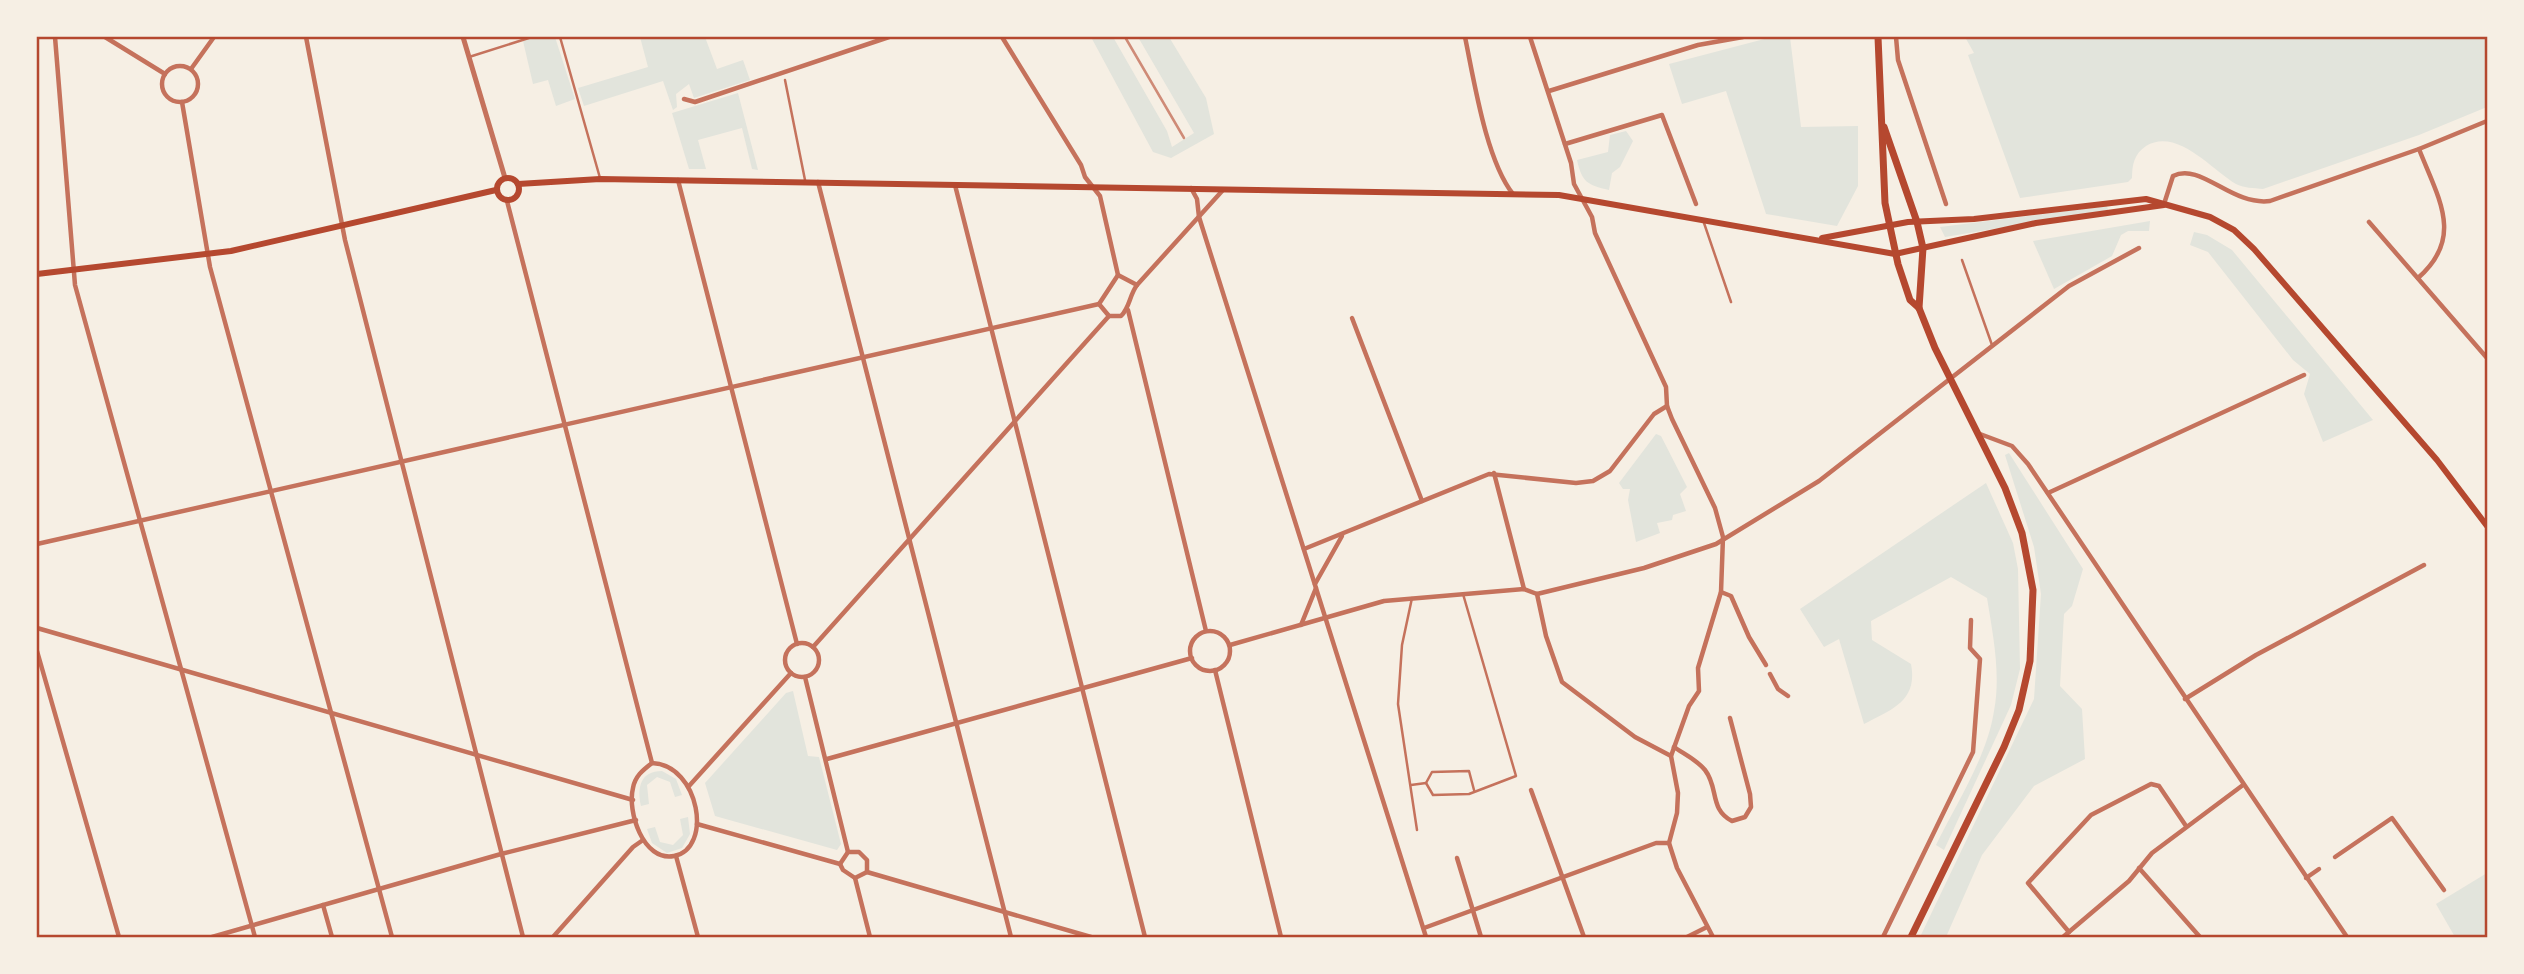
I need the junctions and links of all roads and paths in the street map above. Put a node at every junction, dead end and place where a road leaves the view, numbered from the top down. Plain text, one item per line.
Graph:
1 (55, 37) edge
2 (105, 37) edge
3 (214, 37) edge
4 (306, 37) edge
5 (463, 37) edge
6 (532, 37) edge
7 (560, 37) edge
8 (889, 37) edge
9 (1002, 37) edge
10 (1465, 37) edge
11 (1530, 37) edge
12 (1742, 37) edge
13 (1878, 37) edge
14 (1896, 37) edge
15 (468, 57) junction
16 (191, 69) junction
17 (165, 74) junction
18 (785, 80) dead end
19 (1549, 92) junction
20 (684, 99) dead end
21 (182, 102) junction
22 (2487, 121) edge
23 (1884, 127) junction
24 (1565, 144) junction
25 (2419, 149) junction
26 (505, 178) junction
27 (600, 179) junction
28 (678, 180) junction
29 (805, 181) junction
30 (818, 181) junction
31 (518, 184) junction
32 (955, 184) junction
33 (1093, 186) junction
34 (1191, 187) junction
35 (1224, 188) junction
36 (496, 190) junction
37 (1513, 194) junction
38 (1584, 200) junction
39 (507, 201) junction
40 (1696, 204) dead end
41 (1946, 204) dead end
42 (2164, 205) junction
43 (1199, 217) junction
44 (1703, 220) junction
45 (1917, 222) junction
46 (2369, 222) dead end
47 (1889, 226) junction
48 (342, 227) junction
49 (1820, 239) junction
50 (1923, 248) junction
51 (2138, 248) dead end
52 (1895, 254) junction
53 (207, 255) junction
54 (1962, 260) dead end
55 (73, 271) junction
56 (37, 274) edge
57 (1118, 275) junction
58 (2417, 278) junction
59 (1137, 285) junction
60 (1731, 302) dead end
61 (1099, 304) junction
62 (1919, 308) junction
63 (1128, 310) junction
64 (1109, 316) junction
65 (1352, 317) dead end
66 (992, 328) junction
67 (1992, 345) junction
68 (862, 357) junction
69 (2487, 358) edge
70 (2304, 375) dead end
71 (1951, 379) junction
72 (732, 387) junction
73 (1667, 406) junction
74 (1015, 421) junction
75 (565, 424) junction
76 (1978, 434) junction
77 (401, 461) junction
78 (1494, 474) junction
79 (270, 491) junction
80 (2048, 493) junction
81 (1422, 501) junction
82 (139, 520) junction
83 (2487, 526) edge
84 (1342, 536) junction
85 (1723, 537) junction
86 (910, 540) junction
87 (37, 544) edge
88 (1304, 549) junction
89 (2424, 565) dead end
90 (1316, 586) junction
91 (1524, 589) junction
92 (1721, 592) junction
93 (1463, 594) junction
94 (1537, 594) junction
95 (1412, 598) junction
96 (1326, 617) junction
97 (1971, 620) dead end
98 (1301, 625) junction
99 (37, 628) edge
100 (1206, 631) junction
101 (797, 644) junction
102 (1230, 645) junction
103 (813, 647) junction
104 (37, 651) edge
105 (1192, 658) junction
106 (1766, 665) dead end
107 (181, 670) junction
108 (1215, 670) junction
109 (791, 673) junction
110 (1770, 674) dead end
111 (805, 677) junction
112 (1082, 688) junction
113 (1788, 696) dead end
114 (2185, 699) junction
115 (330, 714) junction
116 (1730, 719) dead end
117 (954, 723) junction
118 (1674, 747) junction
119 (1671, 756) junction
120 (476, 757) junction
121 (827, 759) junction
122 (652, 763) junction
123 (1426, 783) junction
124 (1411, 785) junction
125 (2243, 785) junction
126 (689, 786) junction
127 (1474, 790) junction
128 (1531, 790) dead end
129 (633, 800) junction
130 (636, 820) junction
131 (697, 824) junction
132 (2186, 826) junction
133 (1417, 830) dead end
134 (643, 840) junction
135 (1669, 843) junction
136 (848, 852) junction
137 (501, 854) junction
138 (676, 856) junction
139 (1457, 858) dead end
140 (2335, 858) dead end
141 (840, 864) junction
142 (2139, 868) junction
143 (2319, 869) dead end
144 (867, 872) junction
145 (855, 877) junction
146 (2306, 878) junction
147 (1562, 879) junction
148 (379, 890) junction
149 (2444, 890) dead end
150 (323, 905) junction
151 (1472, 910) junction
152 (1004, 912) junction
153 (252, 926) junction
154 (1707, 927) junction
155 (1424, 928) junction
156 (2069, 932) junction
157 (119, 937) edge
158 (212, 937) edge
159 (255, 937) edge
160 (332, 937) edge
161 (392, 937) edge
162 (523, 937) edge
163 (553, 937) edge
164 (698, 937) edge
165 (870, 937) edge
166 (1011, 937) edge
167 (1091, 937) edge
168 (1145, 937) edge
169 (1281, 937) edge
170 (1426, 937) edge
171 (1481, 937) edge
172 (1584, 937) edge
173 (1688, 937) edge
174 (1713, 937) edge
175 (1883, 937) edge
176 (1911, 937) edge
177 (2063, 937) edge
178 (2200, 937) edge
179 (2347, 937) edge

1 - 55 street
2 - 17 street
3 - 16 street
4 - 48 street
5 - 15 street
6 - 15 lane
7 - 27 lane
8 - 20 street
9 - 33 street
10 - 37 street
11 - 19 street
12 - 19 street
13 - 23 main road
14 - 41 street
15 - 26 street
16 - 17 street
16 - 21 street
17 - 21 street
18 - 29 lane
19 - 24 street
21 - 53 street
22 - 25 street
23 - 45 main road
23 - 47 main road
24 - 38 street
24 - 40 street
25 - 42 street
25 - 58 street
26 - 31 main road
26 - 36 main road
27 - 28 main road
27 - 31 main road
28 - 29 main road
28 - 72 street
29 - 30 main road
30 - 32 main road
30 - 68 street
31 - 39 main road
32 - 33 main road
32 - 66 street
33 - 34 main road
33 - 57 street
34 - 35 main road
34 - 43 street
35 - 37 main road
35 - 43 street
36 - 39 main road
36 - 48 main road
37 - 38 main road
38 - 44 main road
38 - 73 street
39 - 75 street
42 - 45 main road
42 - 50 main road
42 - 83 main road
43 - 59 street
43 - 88 street
44 - 49 main road
44 - 60 lane
45 - 47 main road
45 - 50 main road
46 - 58 street
47 - 49 main road
47 - 52 main road
48 - 53 main road
48 - 77 street
49 - 52 main road
50 - 52 main road
50 - 62 main road
51 - 67 street
52 - 62 main road
53 - 55 main road
53 - 79 street
54 - 67 lane
55 - 56 main road
55 - 82 street
57 - 59 street
57 - 61 street
58 - 69 street
59 - 63 street
61 - 64 street
61 - 66 street
62 - 71 main road
63 - 64 street
63 - 100 street
64 - 74 street
65 - 81 street
66 - 68 street
66 - 74 street
67 - 71 street
68 - 72 street
68 - 86 street
70 - 80 street
71 - 76 main road
71 - 85 street
72 - 75 street
72 - 101 street
73 - 78 street
73 - 85 street
74 - 86 street
74 - 112 street
75 - 77 street
75 - 122 street
76 - 80 street
76 - 176 main road
77 - 79 street
77 - 120 street
78 - 81 street
78 - 91 street
79 - 82 street
79 - 115 street
80 - 114 street
81 - 84 street
82 - 87 street
82 - 107 street
84 - 88 street
84 - 90 street
85 - 92 street
85 - 94 street
86 - 103 street
86 - 117 street
88 - 90 street
89 - 114 street
90 - 96 street
90 - 98 street
91 - 93 street
91 - 94 street
92 - 106 street
92 - 118 street
93 - 95 street
93 - 127 lane
94 - 119 street
95 - 96 street
95 - 124 lane
96 - 98 street
96 - 155 street
97 - 175 street
98 - 102 street
99 - 107 street
100 - 102 street
100 - 105 street
101 - 103 street
101 - 109 street
102 - 108 street
103 - 111 street
104 - 157 street
105 - 108 street
105 - 112 street
107 - 115 street
107 - 153 street
108 - 169 street
109 - 111 street
109 - 126 street
110 - 113 street
111 - 121 street
112 - 117 street
112 - 168 street
114 - 125 street
115 - 120 street
115 - 148 street
116 - 118 street
117 - 121 street
117 - 152 street
118 - 119 street
119 - 135 street
120 - 129 street
120 - 137 street
121 - 136 street
122 - 126 street
122 - 129 street
123 - 124 lane
123 - 127 lane
123 - 127 lane
124 - 133 lane
125 - 132 street
125 - 146 street
126 - 131 street
128 - 147 street
129 - 130 street
130 - 134 street
130 - 137 street
131 - 138 street
131 - 141 street
132 - 142 street
132 - 156 street
134 - 138 street
134 - 163 street
135 - 147 street
135 - 154 street
136 - 141 street
136 - 144 street
137 - 148 street
137 - 162 street
138 - 164 street
139 - 151 street
140 - 149 street
141 - 145 street
142 - 156 street
142 - 178 street
143 - 146 street
144 - 145 street
144 - 152 street
145 - 165 street
146 - 179 street
147 - 151 street
147 - 172 street
148 - 150 street
148 - 161 street
150 - 153 street
150 - 160 street
151 - 155 street
151 - 171 street
152 - 166 street
152 - 167 street
153 - 158 street
153 - 159 street
154 - 173 street
154 - 174 street
155 - 170 street
156 - 177 street

